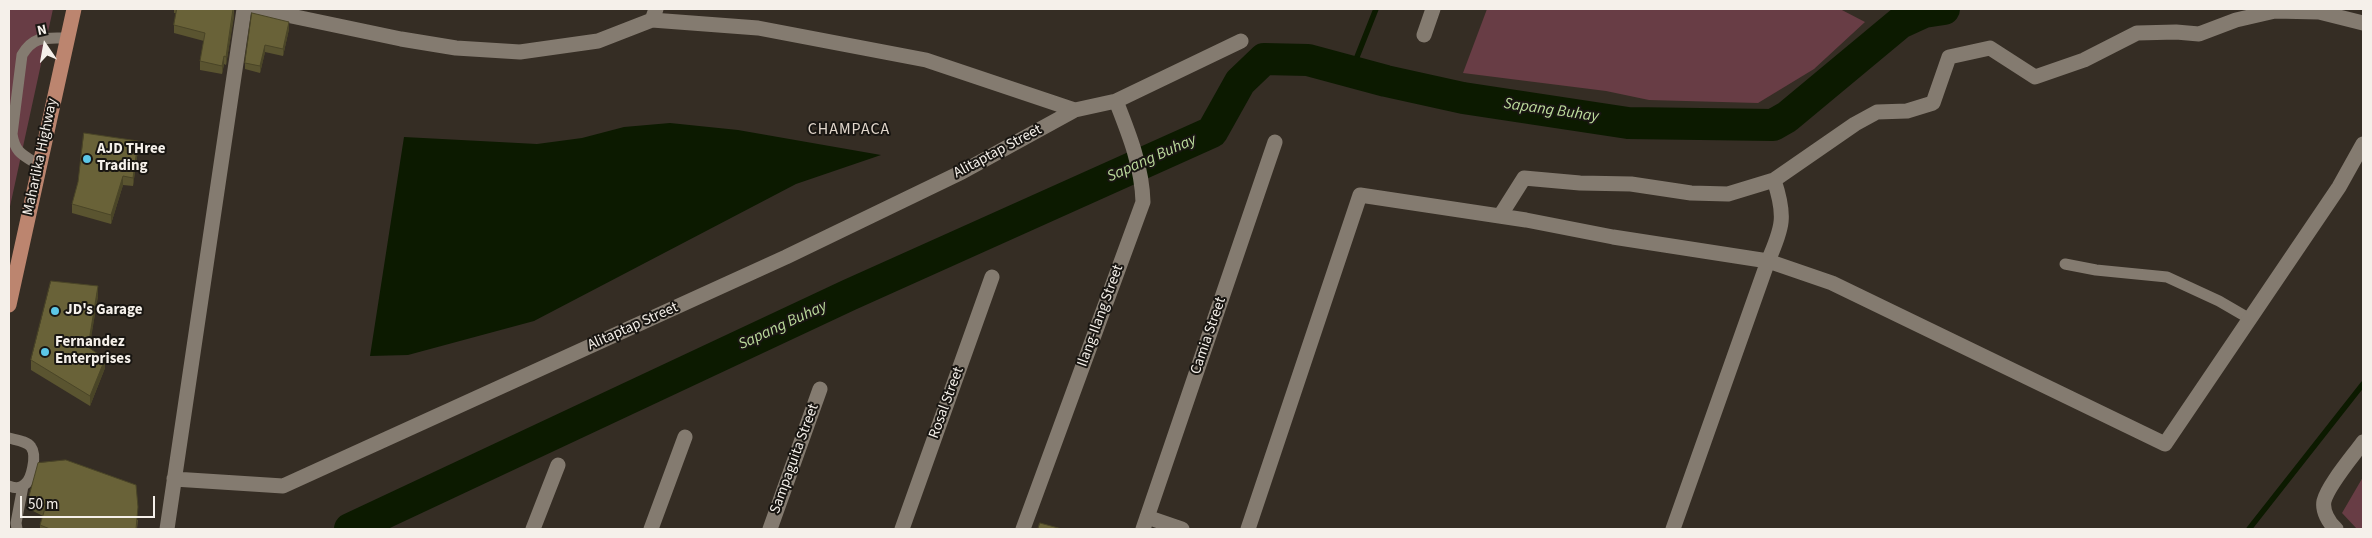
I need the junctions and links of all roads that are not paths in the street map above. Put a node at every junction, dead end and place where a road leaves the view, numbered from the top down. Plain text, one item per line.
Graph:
1 (74, 9) edge
2 (244, 9) edge
3 (258, 9) edge
4 (1433, 9) edge
5 (304, 14) edge
6 (654, 15) edge
7 (2363, 23) edge
8 (1424, 36) dead end
9 (68, 38) junction
10 (1242, 41) dead end
11 (12, 98) edge
12 (1116, 101) junction
13 (1075, 110) junction
14 (1275, 142) dead end
15 (2363, 144) edge
16 (39, 165) junction
17 (1774, 180) junction
18 (1500, 216) junction
19 (1768, 261) junction
20 (2065, 264) dead end
21 (992, 277) dead end
22 (9, 305) edge
23 (2250, 319) junction
24 (820, 389) dead end
25 (685, 437) dead end
26 (9, 438) edge
27 (2363, 442) edge
28 (558, 465) dead end
29 (174, 479) junction
30 (9, 486) edge
31 (23, 486) junction
32 (1145, 523) edge
33 (17, 529) edge
34 (167, 529) edge
35 (533, 529) edge
36 (651, 529) edge
37 (770, 529) edge
38 (902, 529) edge
39 (1023, 529) edge
40 (1182, 529) edge
41 (1248, 529) edge
42 (1673, 529) edge
43 (2336, 529) edge

1 - 9 main road, Maharlika Highway
2 - 29 street
3 - 5 street
4 - 8 street
5 - 6 street
6 - 13 street
7 - 17 street
9 - 11 lane
9 - 16 main road, Maharlika Highway
10 - 12 street, Alitaptap Street
11 - 16 lane
12 - 13 street, Alitaptap Street
12 - 39 street, Ilang-Ilang Street
13 - 29 street, Alitaptap Street
14 - 32 street, Camia Street
15 - 23 street
16 - 22 main road, Maharlika Highway
17 - 18 street
17 - 19 street
18 - 19 street
18 - 41 street
19 - 23 street
19 - 42 street
20 - 23 lane
21 - 38 street, Rosal Street
24 - 37 street, Sampaguita Street
25 - 36 street
26 - 31 lane
27 - 43 street
28 - 35 street
29 - 34 street
30 - 31 lane
31 - 33 lane
32 - 40 street

